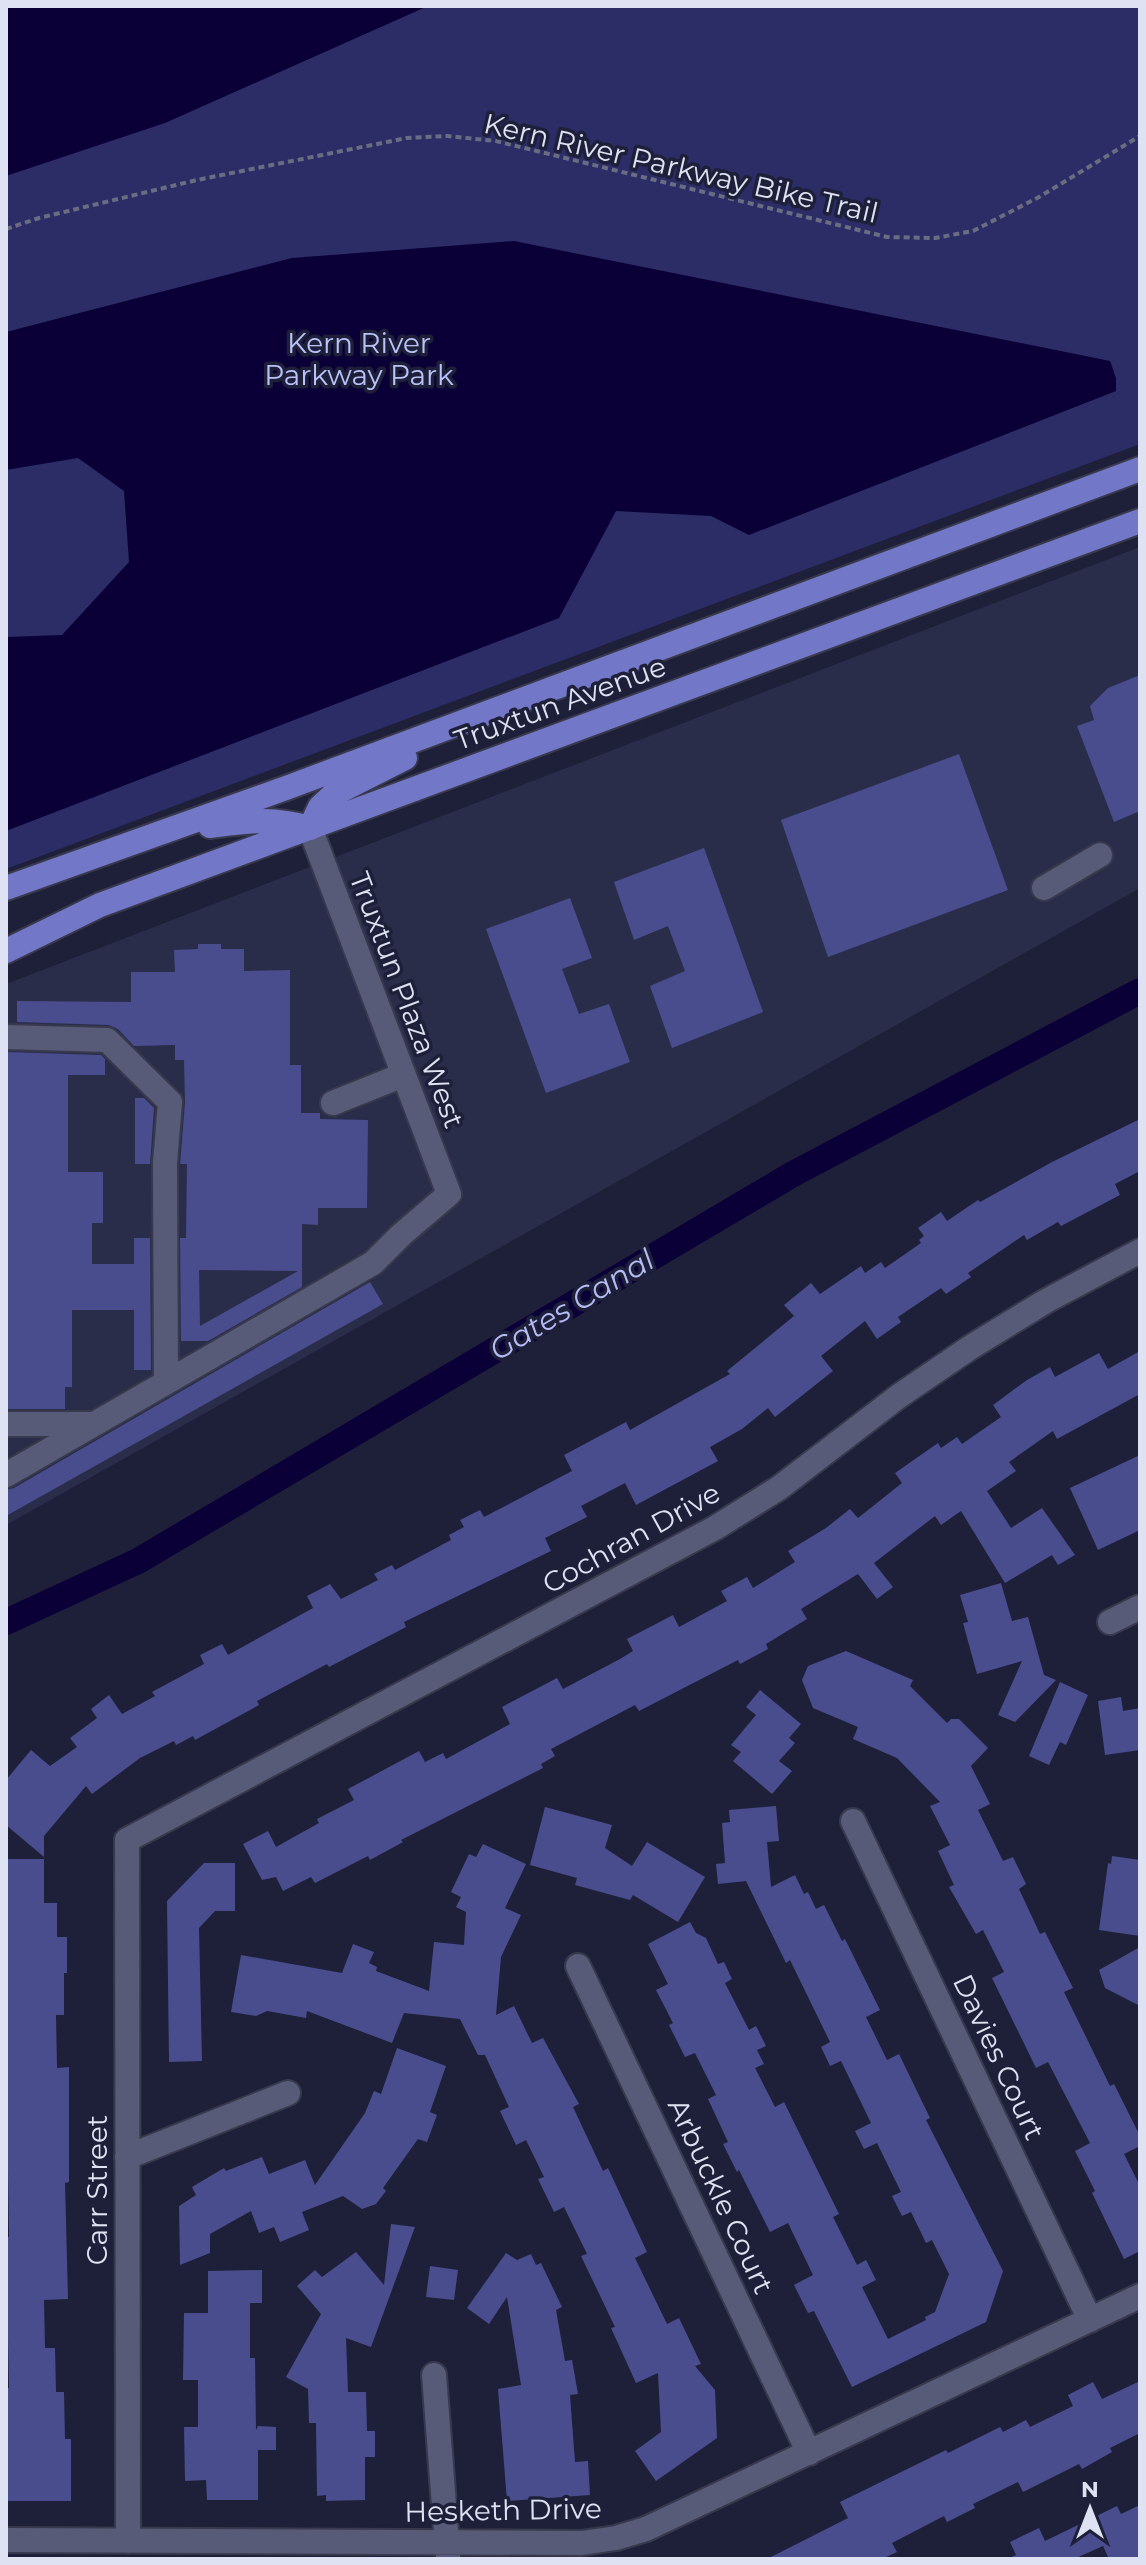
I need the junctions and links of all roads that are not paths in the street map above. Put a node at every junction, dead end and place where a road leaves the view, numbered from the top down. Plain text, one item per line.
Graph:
1 (1140, 469) edge
2 (1140, 521) edge
3 (497, 710) junction
4 (310, 828) junction
5 (160, 833) junction
6 (1100, 855) dead end
7 (6, 888) edge
8 (1044, 888) dead end
9 (6, 951) edge
10 (6, 1037) edge
11 (403, 1075) junction
12 (333, 1103) dead end
13 (1140, 1251) edge
14 (166, 1382) junction
15 (6, 1424) edge
16 (95, 1424) junction
17 (6, 1475) edge
18 (1140, 1607) edge
19 (1110, 1622) dead end
20 (853, 1821) dead end
21 (127, 1840) joint
22 (578, 1966) dead end
23 (288, 2093) dead end
24 (127, 2157) junction
25 (1140, 2296) edge
26 (1090, 2320) junction
27 (434, 2375) dead end
28 (809, 2453) junction
29 (6, 2540) edge
30 (128, 2541) junction
31 (448, 2551) edge

1 - 3 main road, Truxtun Avenue
2 - 4 main road, Truxtun Avenue
3 - 4 main road
3 - 5 main road, Truxtun Avenue
4 - 5 main road
4 - 9 main road, Truxtun Avenue
4 - 11 street, Truxtun Plaza West
5 - 7 main road, Truxtun Avenue
6 - 8 street
10 - 14 street
11 - 12 street
11 - 14 street, Truxtun Plaza West
13 - 21 street, Cochran Drive
14 - 16 street
15 - 16 street
16 - 17 street
18 - 19 street
20 - 26 street, Davies Court
21 - 24 street, Carr Street
22 - 28 street, Arbuckle Court
23 - 24 street
24 - 30 street, Carr Street
25 - 26 street, Hesketh Drive
26 - 28 street, Hesketh Drive
27 - 31 street
28 - 31 street, Hesketh Drive
29 - 30 street, Hesketh Drive
30 - 31 street, Hesketh Drive

